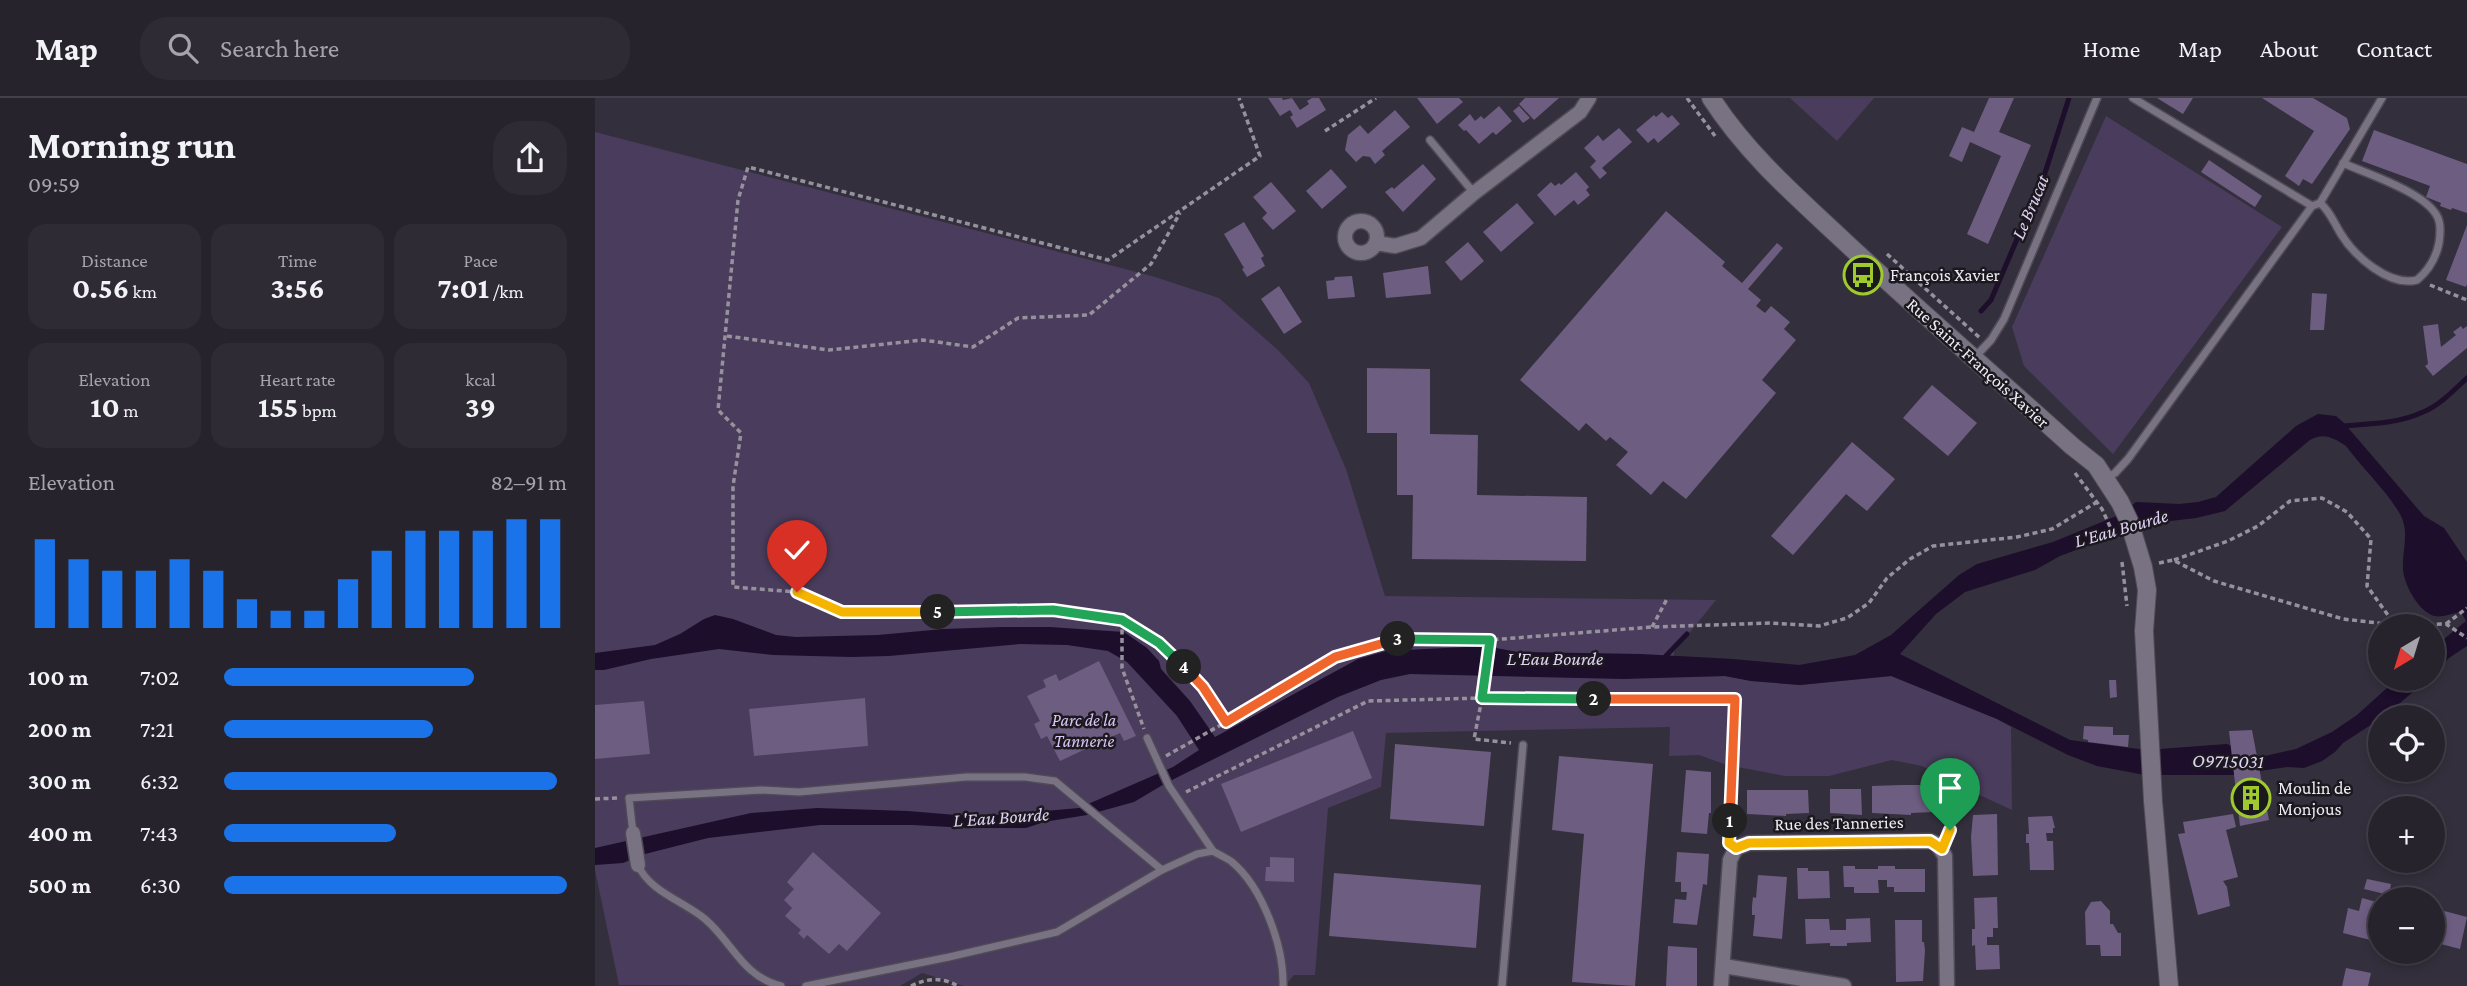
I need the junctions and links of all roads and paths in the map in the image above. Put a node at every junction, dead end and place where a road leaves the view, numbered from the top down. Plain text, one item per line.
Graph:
1 (1239, 98) edge
2 (1376, 98) edge
3 (1590, 98) edge
4 (1711, 98) edge
5 (2097, 98) edge
6 (2133, 98) edge
7 (2382, 98) edge
8 (1325, 131) dead end
9 (1430, 140) dead end
10 (2343, 163) junction
11 (1475, 193) junction
12 (2316, 204) junction
13 (1182, 209) junction
14 (1376, 243) dead end
15 (2417, 280) junction
16 (2467, 300) edge
17 (727, 336) junction
18 (1974, 359) junction
19 (2072, 446) junction
20 (2106, 478) junction
21 (2107, 505) junction
22 (2126, 543) junction
23 (2173, 560) junction
24 (2153, 565) dead end
25 (1667, 600) dead end
26 (2467, 608) edge
27 (2387, 614) edge
28 (1122, 620) junction
29 (2368, 622) edge
30 (2447, 624) joint
31 (1651, 627) junction
32 (2467, 638) edge
33 (1490, 640) junction
34 (1482, 698) junction
35 (1226, 722) junction
36 (1147, 737) joint
37 (1523, 745) joint
38 (1158, 762) junction
39 (1949, 785) dead end
40 (1177, 796) junction
41 (629, 798) junction
42 (595, 799) edge
43 (633, 834) joint
44 (1736, 848) junction
45 (1942, 849) junction
46 (1213, 851) junction
47 (638, 865) joint
48 (1162, 870) junction
49 (1724, 966) junction
50 (781, 986) edge
51 (806, 986) edge
52 (911, 986) edge
53 (958, 986) edge
54 (1283, 986) edge
55 (1502, 986) edge
56 (1721, 986) edge
57 (1844, 986) edge
58 (1947, 986) edge
59 (2169, 986) edge

1 - 13 path
2 - 8 path
3 - 11 street
4 - 18 street, Rue Saint-François Xavier
5 - 18 lane
6 - 12 lane
7 - 10 lane
9 - 11 lane
10 - 12 lane
10 - 15 lane
11 - 14 street
12 - 15 lane
12 - 20 lane
13 - 17 path
13 - 17 path
15 - 16 path
17 - 28 path
18 - 19 street, Rue Saint-François Xavier
19 - 20 street, Rue Saint-François Xavier
19 - 21 street, Rue Saint-François Xavier
20 - 21 street, Rue Saint-François Xavier
21 - 22 street, Rue Saint-François Xavier
21 - 22 path
21 - 31 path
22 - 59 street, Rue Saint-François Xavier
23 - 24 path
23 - 27 path
23 - 29 path
25 - 31 path
26 - 30 path
28 - 35 path
28 - 36 path
30 - 32 path
31 - 33 path
33 - 34 path
33 - 35 path
34 - 37 path
34 - 40 path
34 - 44 path
35 - 38 path
36 - 38 lane
37 - 55 lane
38 - 40 lane
39 - 45 lane
40 - 46 lane
41 - 42 path
41 - 43 lane
41 - 48 lane
43 - 47 street
44 - 45 street, Rue des Tanneries
44 - 49 street
45 - 58 street
46 - 48 lane
46 - 54 lane
47 - 50 lane
48 - 51 lane
49 - 56 street
49 - 57 street
52 - 53 path

